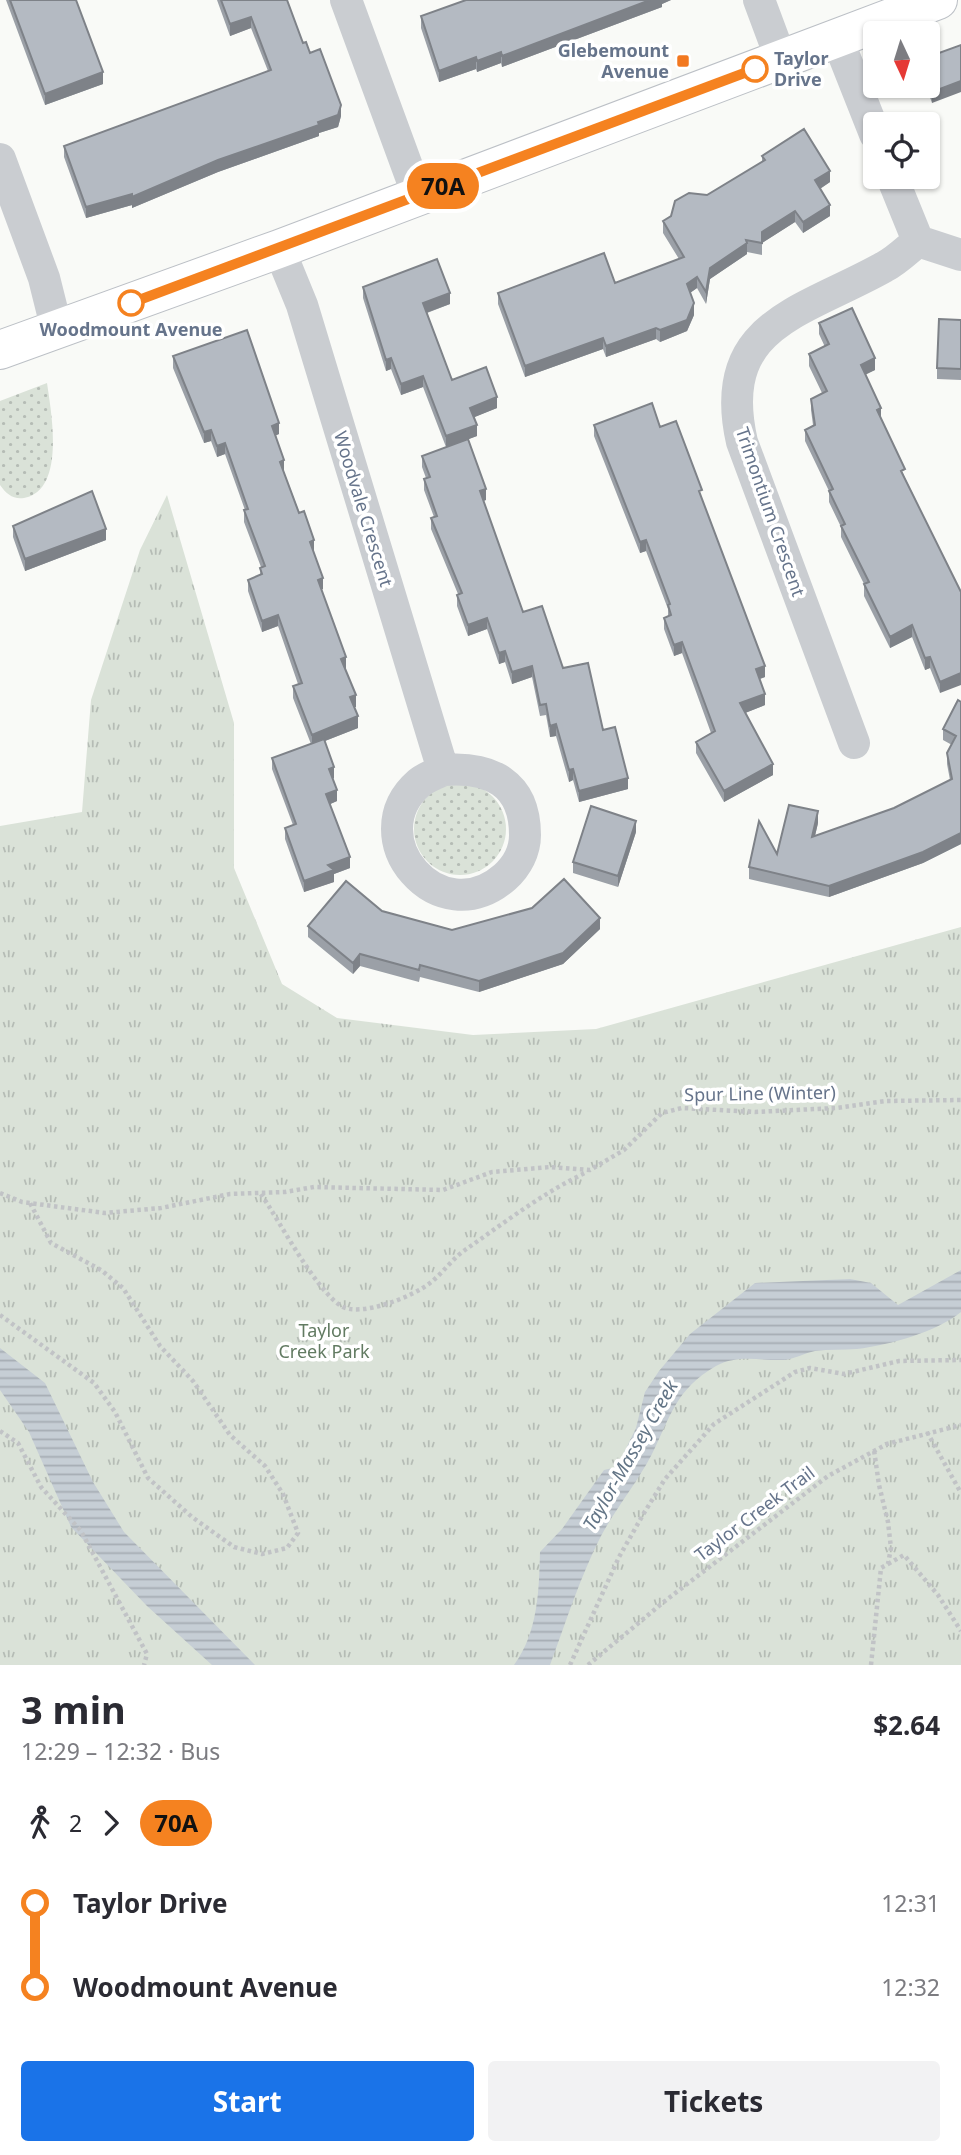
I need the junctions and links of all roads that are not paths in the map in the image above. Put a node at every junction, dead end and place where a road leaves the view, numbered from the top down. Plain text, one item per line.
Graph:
1 (346, 0) edge
2 (759, 0) edge
3 (938, 0) edge
4 (837, 38) junction
5 (781, 59) junction
6 (866, 112) edge
7 (0, 159) edge
8 (897, 189) edge
9 (418, 196) junction
10 (918, 241) junction
11 (279, 249) junction
12 (961, 255) edge
13 (57, 330) junction
14 (0, 350) edge
15 (854, 743) dead end
16 (443, 770) junction

1 - 9 street
2 - 5 street
3 - 4 main road
4 - 5 main road
4 - 6 street
5 - 9 main road
7 - 13 street
8 - 10 street
9 - 11 main road
10 - 12 street
10 - 15 street, Trimontium Crescent
11 - 13 main road
11 - 16 street, Woodvale Crescent
13 - 14 main road
16 - 16 street

